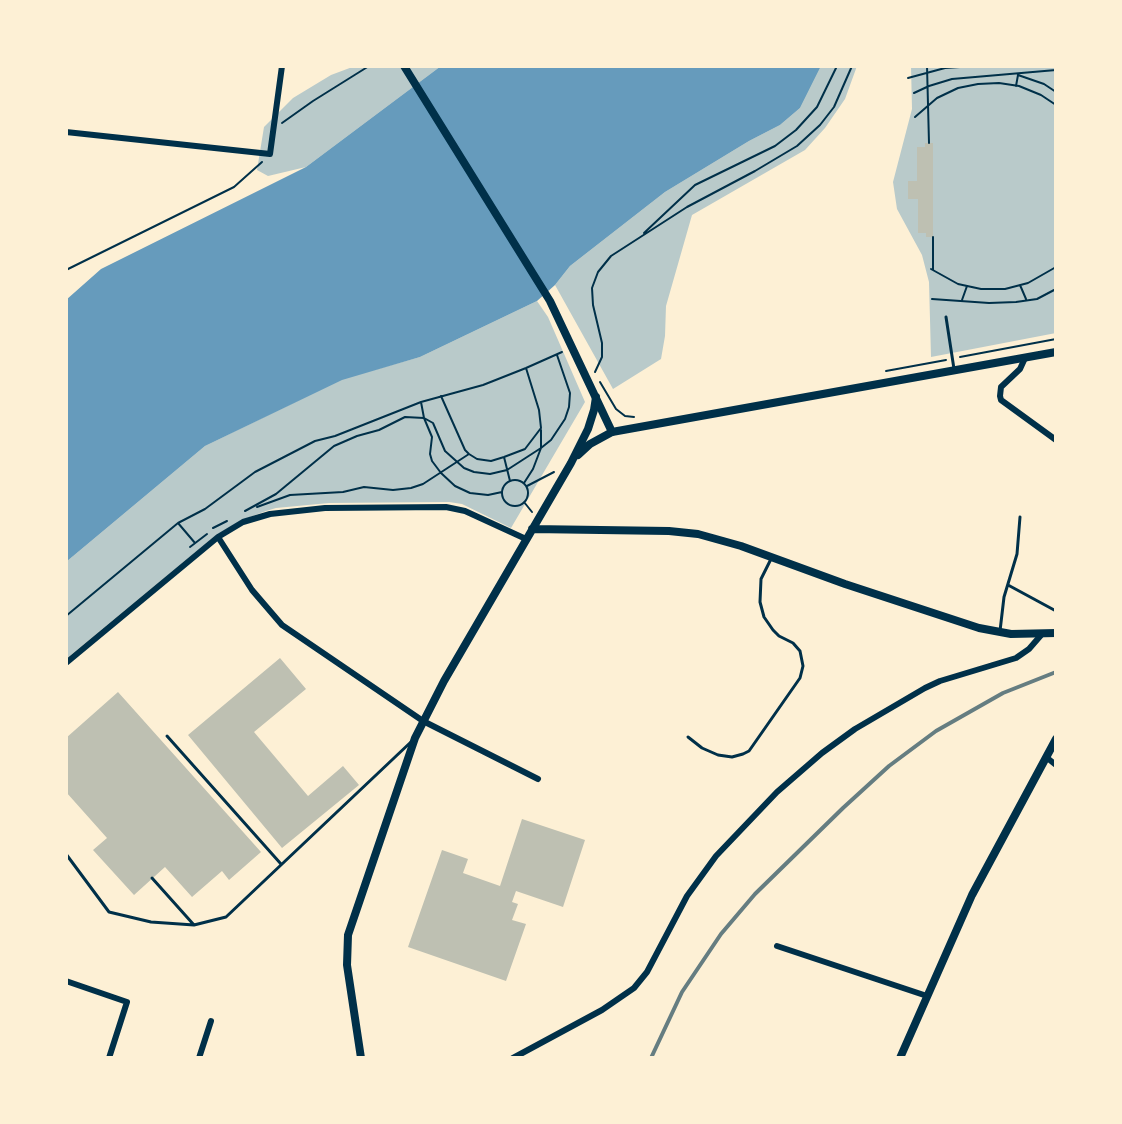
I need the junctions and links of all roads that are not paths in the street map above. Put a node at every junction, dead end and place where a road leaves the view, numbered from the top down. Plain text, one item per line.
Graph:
1 (282, 66) edge
2 (404, 66) edge
3 (66, 132) edge
4 (946, 317) dead end
5 (1056, 352) edge
6 (1025, 358) junction
7 (954, 370) junction
8 (596, 396) junction
9 (612, 432) junction
10 (1056, 440) edge
11 (571, 463) junction
12 (1020, 516) dead end
13 (532, 529) junction
14 (219, 537) junction
15 (526, 539) junction
16 (772, 557) junction
17 (1008, 585) junction
18 (1056, 611) edge
19 (1000, 633) junction
20 (1056, 633) edge
21 (1042, 634) junction
22 (66, 663) edge
23 (423, 721) junction
24 (167, 736) dead end
25 (688, 737) dead end
26 (415, 738) junction
27 (1056, 739) edge
28 (1046, 757) junction
29 (1056, 765) edge
30 (537, 779) dead end
31 (66, 854) edge
32 (281, 864) junction
33 (152, 878) dead end
34 (194, 925) junction
35 (777, 946) dead end
36 (66, 981) edge
37 (927, 996) junction
38 (212, 1021) dead end
39 (109, 1058) edge
40 (199, 1058) edge
41 (361, 1058) edge
42 (513, 1058) edge
43 (900, 1058) edge

1 - 3 street
2 - 8 main road
4 - 7 lane
5 - 6 main road
6 - 7 main road
6 - 10 street
7 - 9 main road
8 - 9 main road
8 - 11 street
9 - 11 street
11 - 13 street
12 - 17 lane
13 - 15 street
13 - 16 street
14 - 15 street
14 - 22 street
14 - 23 street
15 - 23 street
16 - 19 street
16 - 25 lane
17 - 18 lane
17 - 19 lane
19 - 21 street
20 - 21 street
21 - 42 street
23 - 26 street
23 - 30 street
24 - 32 lane
26 - 32 lane
26 - 41 street
27 - 28 street
28 - 29 street
28 - 37 street
31 - 34 lane
32 - 34 lane
33 - 34 lane
35 - 37 street
36 - 39 street
37 - 43 street
38 - 40 street

